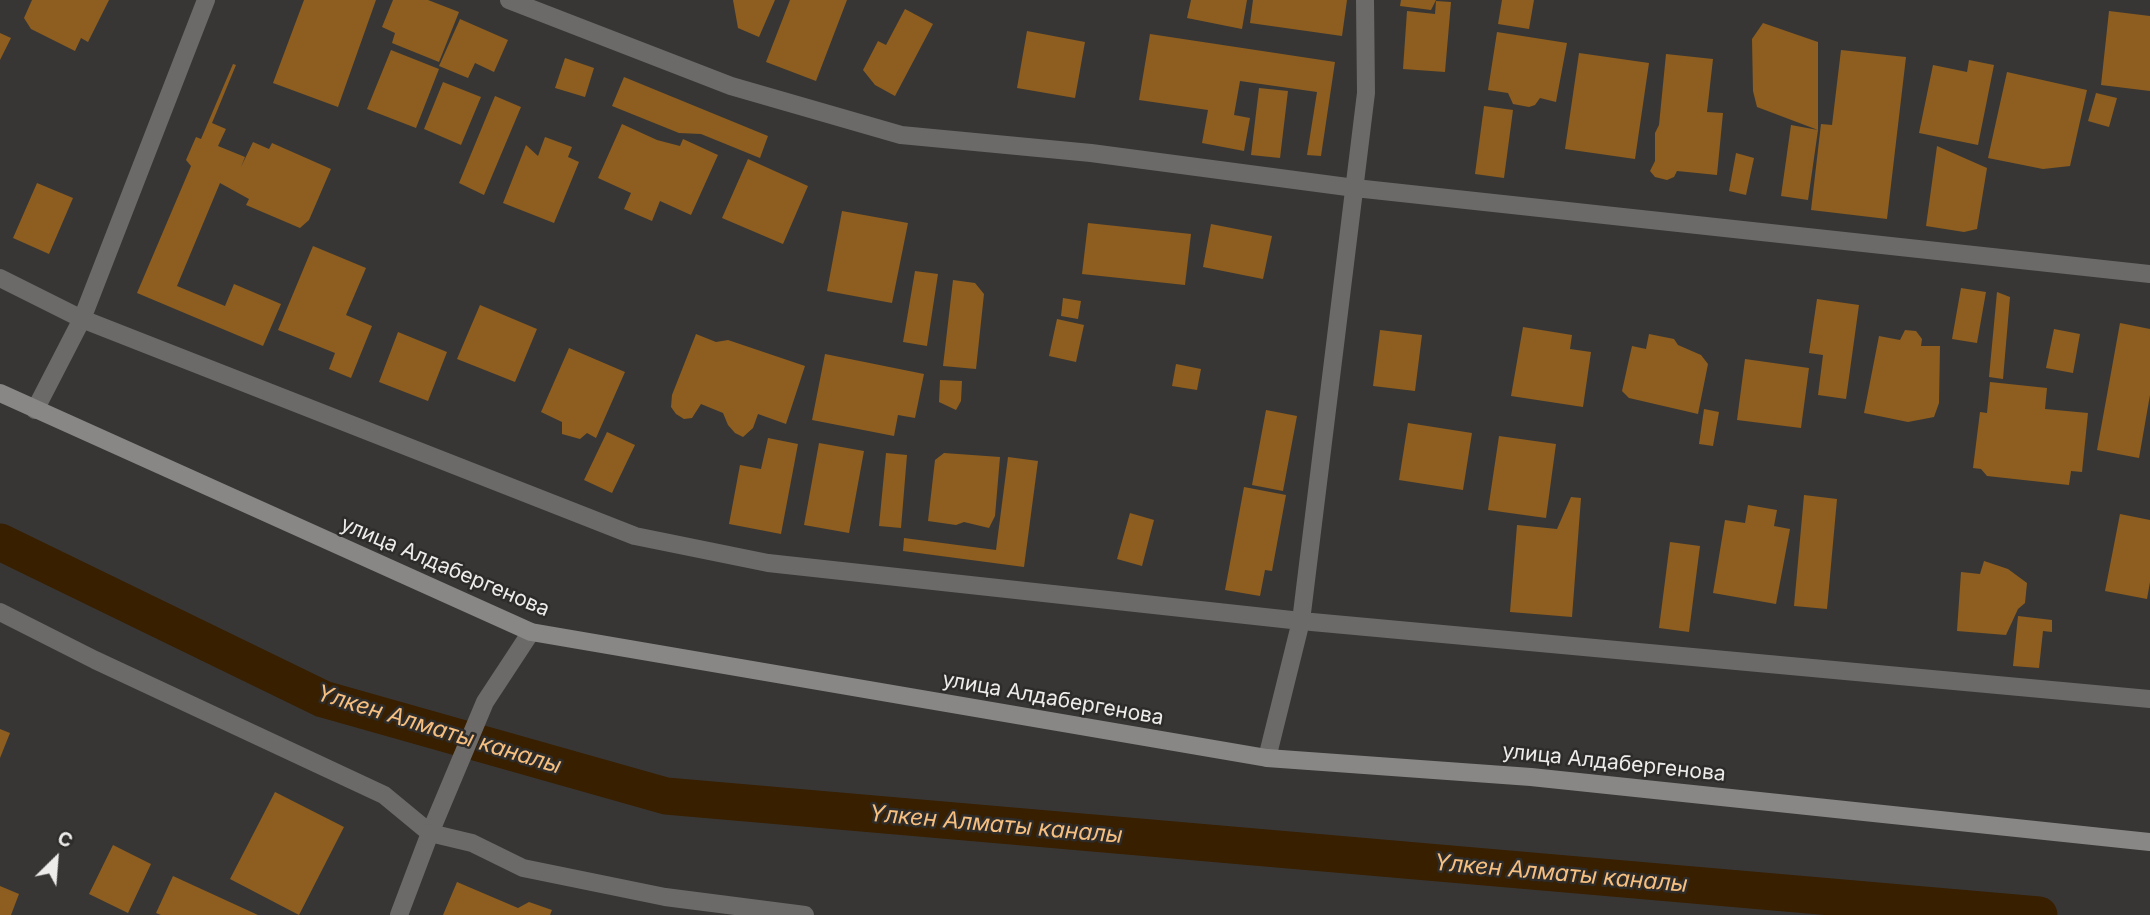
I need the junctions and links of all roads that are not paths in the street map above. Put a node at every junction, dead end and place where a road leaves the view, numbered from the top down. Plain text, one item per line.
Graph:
1 (206, 0) edge
2 (509, 0) edge
3 (1365, 0) edge
4 (1354, 188) junction
5 (2150, 274) edge
6 (0, 278) edge
7 (82, 319) junction
8 (0, 393) edge
9 (35, 410) junction
10 (0, 612) edge
11 (1301, 621) junction
12 (531, 632) junction
13 (2150, 699) edge
14 (1267, 758) junction
15 (430, 833) junction
16 (2150, 842) edge
17 (721, 910) edge
18 (399, 915) edge
19 (805, 915) edge

1 - 7 street
2 - 4 street
3 - 4 street
4 - 5 street
4 - 11 street
6 - 7 street
7 - 9 street
7 - 11 street
8 - 9 main road, улица Алдабергенова
9 - 12 main road, улица Алдабергенова
10 - 15 street
11 - 13 street
11 - 14 street
12 - 14 main road, улица Алдабергенова
12 - 15 street
14 - 16 main road, улица Алдабергенова
15 - 17 street
15 - 18 street
17 - 19 street

